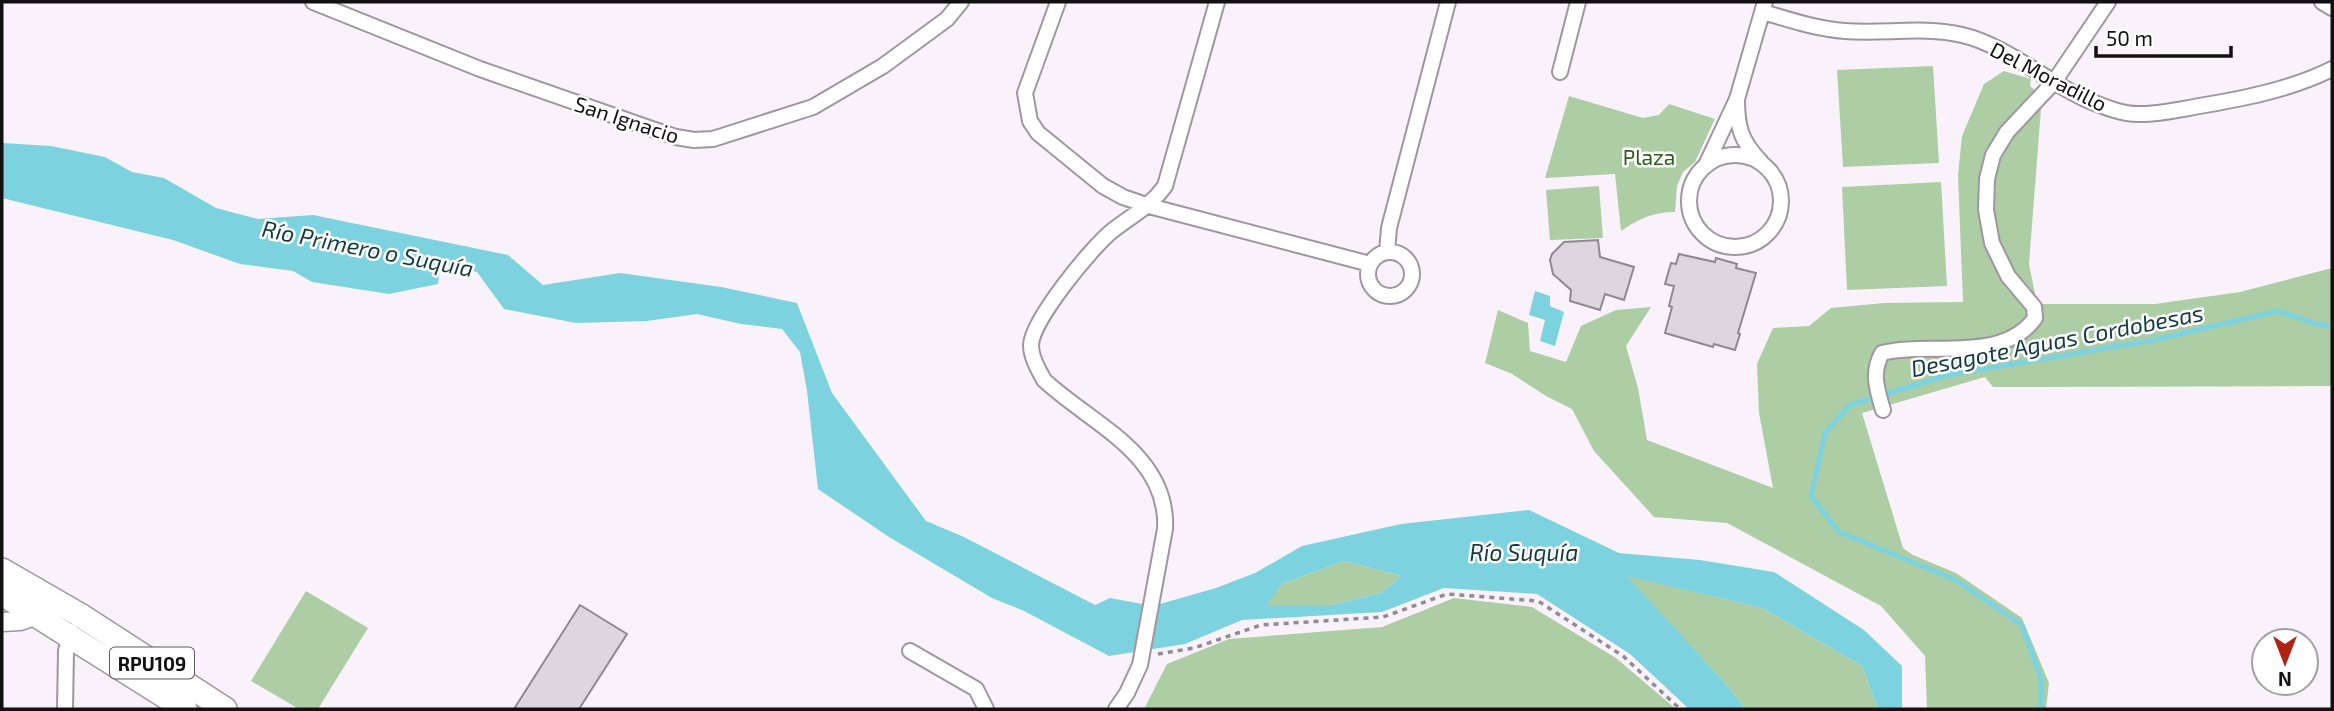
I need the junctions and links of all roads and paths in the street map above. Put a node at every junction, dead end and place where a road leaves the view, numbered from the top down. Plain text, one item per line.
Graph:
1 (313, 2) edge
2 (961, 2) edge
3 (1058, 2) edge
4 (1217, 2) edge
5 (1448, 2) edge
6 (1578, 2) edge
7 (2108, 2) edge
8 (2322, 2) edge
9 (1764, 7) edge
10 (2332, 8) edge
11 (2332, 69) edge
12 (1560, 72) dead end
13 (2054, 82) junction
14 (1737, 99) junction
15 (1706, 165) junction
16 (1765, 166) junction
17 (1149, 206) junction
18 (1387, 253) junction
19 (1370, 264) junction
20 (1883, 409) dead end
21 (2, 570) edge
22 (2, 594) edge
23 (43, 606) junction
24 (2, 622) edge
25 (74, 625) junction
26 (910, 651) dead end
27 (1140, 666) junction
28 (65, 709) edge
29 (185, 709) edge
30 (225, 709) edge
31 (986, 709) edge
32 (1116, 709) edge
33 (1680, 709) edge

1 - 2 street, San Ignacio
3 - 17 street
4 - 17 street
5 - 18 street
6 - 12 street
7 - 13 street
8 - 10 street
9 - 13 street, Del Moradillo
9 - 14 street
11 - 13 street, Del Moradillo
13 - 20 street
14 - 15 street
14 - 16 street
15 - 16 street
15 - 16 street
17 - 19 street
17 - 27 street
18 - 19 street
18 - 19 street
21 - 23 main road, RPU109
22 - 23 main road, RPU109
23 - 24 street
23 - 25 main road, RPU109
25 - 28 street
25 - 29 main road, RPU109
25 - 30 main road, RPU109
26 - 31 street
27 - 32 street
27 - 33 path

